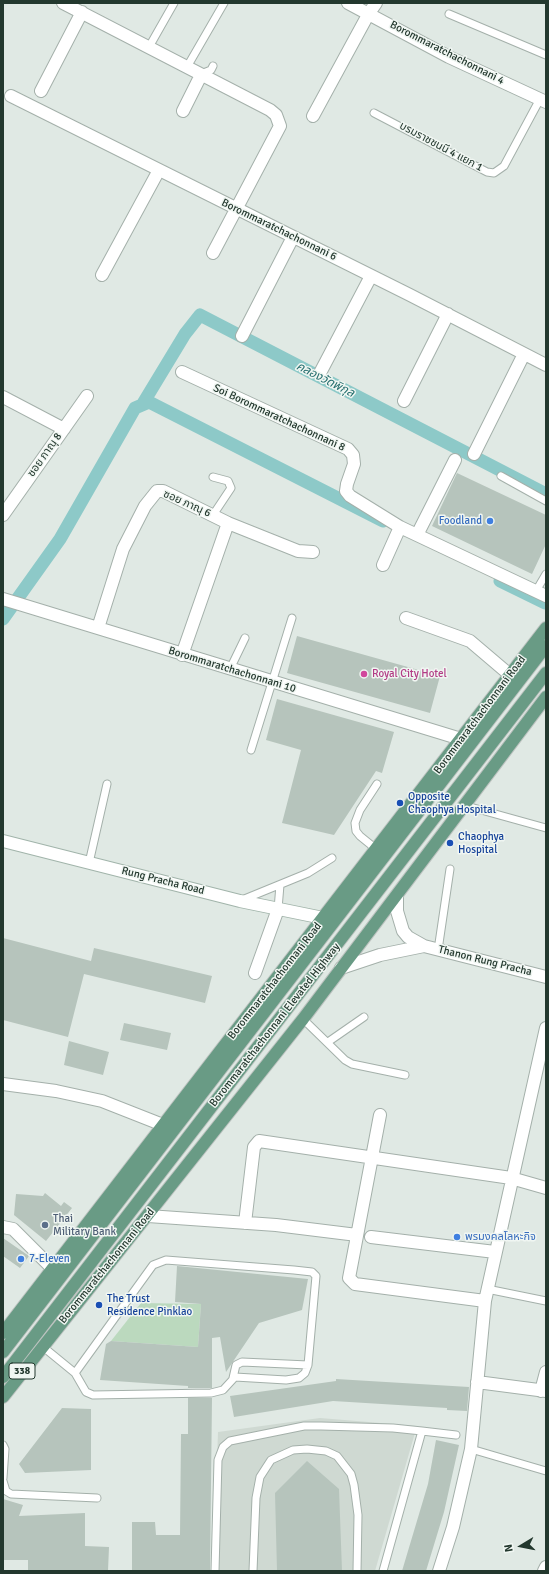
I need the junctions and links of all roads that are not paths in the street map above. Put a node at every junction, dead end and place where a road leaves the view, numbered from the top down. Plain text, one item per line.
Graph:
1 (63, 3) edge
2 (174, 3) edge
3 (224, 3) edge
4 (348, 3) edge
5 (376, 3) edge
6 (82, 12) junction
7 (369, 14) junction
8 (449, 14) dead end
9 (149, 47) junction
10 (546, 55) edge
11 (213, 66) dead end
12 (187, 67) junction
13 (201, 74) junction
14 (41, 91) dead end
15 (11, 96) dead end
16 (543, 100) edge
17 (183, 111) dead end
18 (374, 113) dead end
19 (313, 116) dead end
20 (159, 170) junction
21 (236, 209) junction
22 (293, 237) junction
23 (213, 252) dead end
24 (102, 275) dead end
25 (371, 276) junction
26 (448, 314) junction
27 (242, 336) dead end
28 (524, 354) junction
29 (546, 365) edge
30 (182, 372) dead end
31 (320, 373) dead end
32 (87, 396) dead end
33 (3, 397) edge
34 (404, 401) dead end
35 (64, 428) junction
36 (474, 454) dead end
37 (454, 460) dead end
38 (213, 476) dead end
39 (501, 476) dead end
40 (546, 501) edge
41 (3, 515) edge
42 (212, 515) junction
43 (228, 523) junction
44 (400, 527) junction
45 (417, 535) junction
46 (313, 552) dead end
47 (383, 565) dead end
48 (546, 574) edge
49 (541, 594) edge
50 (3, 599) edge
51 (292, 618) dead end
52 (406, 618) dead end
53 (98, 628) junction
54 (546, 628) edge
55 (245, 638) dead end
56 (546, 646) edge
57 (182, 655) junction
58 (230, 669) junction
59 (546, 673) edge
60 (510, 675) junction
61 (272, 682) junction
62 (546, 696) edge
63 (461, 739) junction
64 (251, 750) dead end
65 (107, 784) dead end
66 (377, 784) dead end
67 (463, 805) junction
68 (546, 828) edge
69 (3, 841) edge
70 (376, 849) junction
71 (332, 858) dead end
72 (89, 863) junction
73 (450, 869) dead end
74 (280, 885) junction
75 (397, 896) junction
76 (240, 901) junction
77 (278, 909) junction
78 (323, 918) junction
79 (424, 946) junction
80 (438, 950) junction
81 (341, 968) junction
82 (254, 973) dead end
83 (546, 977) edge
84 (364, 1017) dead end
85 (303, 1019) junction
86 (546, 1028) edge
87 (328, 1042) junction
88 (405, 1075) dead end
89 (3, 1084) edge
90 (380, 1115) dead end
91 (163, 1125) junction
92 (372, 1156) junction
93 (511, 1178) junction
94 (546, 1188) edge
95 (148, 1216) junction
96 (245, 1223) junction
97 (3, 1227) edge
98 (357, 1235) junction
99 (371, 1237) dead end
100 (495, 1252) junction
101 (53, 1269) junction
102 (487, 1289) junction
103 (546, 1301) edge
104 (485, 1302) junction
105 (3, 1333) edge
106 (42, 1346) junction
107 (3, 1352) edge
108 (308, 1366) junction
109 (546, 1372) edge
110 (75, 1373) junction
111 (3, 1377) edge
112 (234, 1378) junction
113 (478, 1382) junction
114 (544, 1391) edge
115 (3, 1396) edge
116 (422, 1431) junction
117 (456, 1435) dead end
118 (3, 1445) edge
119 (471, 1449) junction
120 (546, 1471) edge
121 (3, 1480) edge
122 (97, 1498) dead end
123 (546, 1567) edge
124 (215, 1571) edge
125 (253, 1571) edge
126 (358, 1571) edge
127 (383, 1571) edge
128 (439, 1571) edge
129 (544, 1571) edge

1 - 6 street
2 - 9 lane
3 - 12 lane
4 - 7 street, Borommaratchachonnani 4
5 - 7 street
6 - 9 street
6 - 14 street
7 - 16 street, Borommaratchachonnani 4
7 - 19 street
8 - 10 lane
9 - 12 street
11 - 13 lane
12 - 13 street
13 - 17 street
13 - 21 street
15 - 20 street, Borommaratchachonnani 6
16 - 18 lane, บรมราชชนนี 4 แยก 1
20 - 21 street, Borommaratchachonnani 6
20 - 24 street
21 - 22 street, Borommaratchachonnani 6
21 - 23 street
22 - 25 street, Borommaratchachonnani 6
22 - 27 street
25 - 26 street, Borommaratchachonnani 6
25 - 31 street
26 - 28 street, Borommaratchachonnani 6
26 - 34 street
28 - 29 street, Borommaratchachonnani 6
28 - 36 street
30 - 44 street, Soi Borommaratchachonnani 8
32 - 35 street, ซอย ภาณุ 8
33 - 35 street
35 - 41 street, ซอย ภาณุ 8
37 - 45 street
38 - 42 lane
39 - 40 lane
42 - 43 street, ซอย ภาณุ 6
42 - 53 street, ซอย ภาณุ 6
43 - 46 street, ซอย ภาณุ 6
43 - 57 street
44 - 45 street, Soi Borommaratchachonnani 8
44 - 47 street
45 - 49 street, Soi Borommaratchachonnani 8
48 - 49 lane
50 - 53 street, Borommaratchachonnani 10
51 - 61 lane
52 - 60 street
53 - 57 street, Borommaratchachonnani 10
54 - 60 main road, Borommaratchachonnani Road
55 - 58 lane
56 - 107 main road, Borommaratchachonnani Elevated Highway
57 - 58 street, Borommaratchachonnani 10
58 - 61 street, Borommaratchachonnani 10
59 - 111 main road, Borommaratchachonnani Elevated Highway
60 - 63 main road, Borommaratchachonnani Road
61 - 63 street, Borommaratchachonnani 10
61 - 64 lane
62 - 67 main road, Borommaratchachonnani Road
63 - 70 main road, Borommaratchachonnani Road
65 - 72 lane
66 - 70 lane
67 - 68 lane
67 - 75 main road, Borommaratchachonnani Road
69 - 72 street, Rung Pracha Road
70 - 78 main road, Borommaratchachonnani Road
71 - 74 lane
72 - 76 street, Rung Pracha Road
73 - 80 lane
74 - 76 lane
74 - 77 lane
75 - 79 street, Thanon Rung Pracha
75 - 81 main road, Borommaratchachonnani Road
76 - 77 street, Rung Pracha Road
77 - 78 street, Rung Pracha Road
77 - 82 street
78 - 91 main road, Borommaratchachonnani Road
79 - 80 street, Thanon Rung Pracha
79 - 81 street, Thanon Rung Pracha
80 - 83 street, Thanon Rung Pracha
81 - 85 main road, Borommaratchachonnani Road
84 - 87 lane
85 - 87 lane
85 - 95 main road, Borommaratchachonnani Road
86 - 93 street
87 - 88 lane
89 - 91 street
90 - 92 street
91 - 101 main road, Borommaratchachonnani Road
92 - 93 street
92 - 96 street
92 - 98 street
93 - 94 street
93 - 100 street
95 - 96 street
95 - 106 main road, Borommaratchachonnani Road
96 - 98 street
97 - 101 street
98 - 104 street
99 - 100 street
100 - 102 street
101 - 105 main road, Borommaratchachonnani Road
102 - 103 lane
102 - 104 street
104 - 113 street
106 - 110 lane
106 - 115 main road, Borommaratchachonnani Road / 338
108 - 110 lane
108 - 112 lane
108 - 112 lane
109 - 114 street
110 - 112 lane
113 - 114 street
113 - 119 street
116 - 117 lane
116 - 124 lane
116 - 127 lane
118 - 121 lane
119 - 120 lane
119 - 128 street
121 - 122 lane
123 - 129 street
125 - 126 lane

